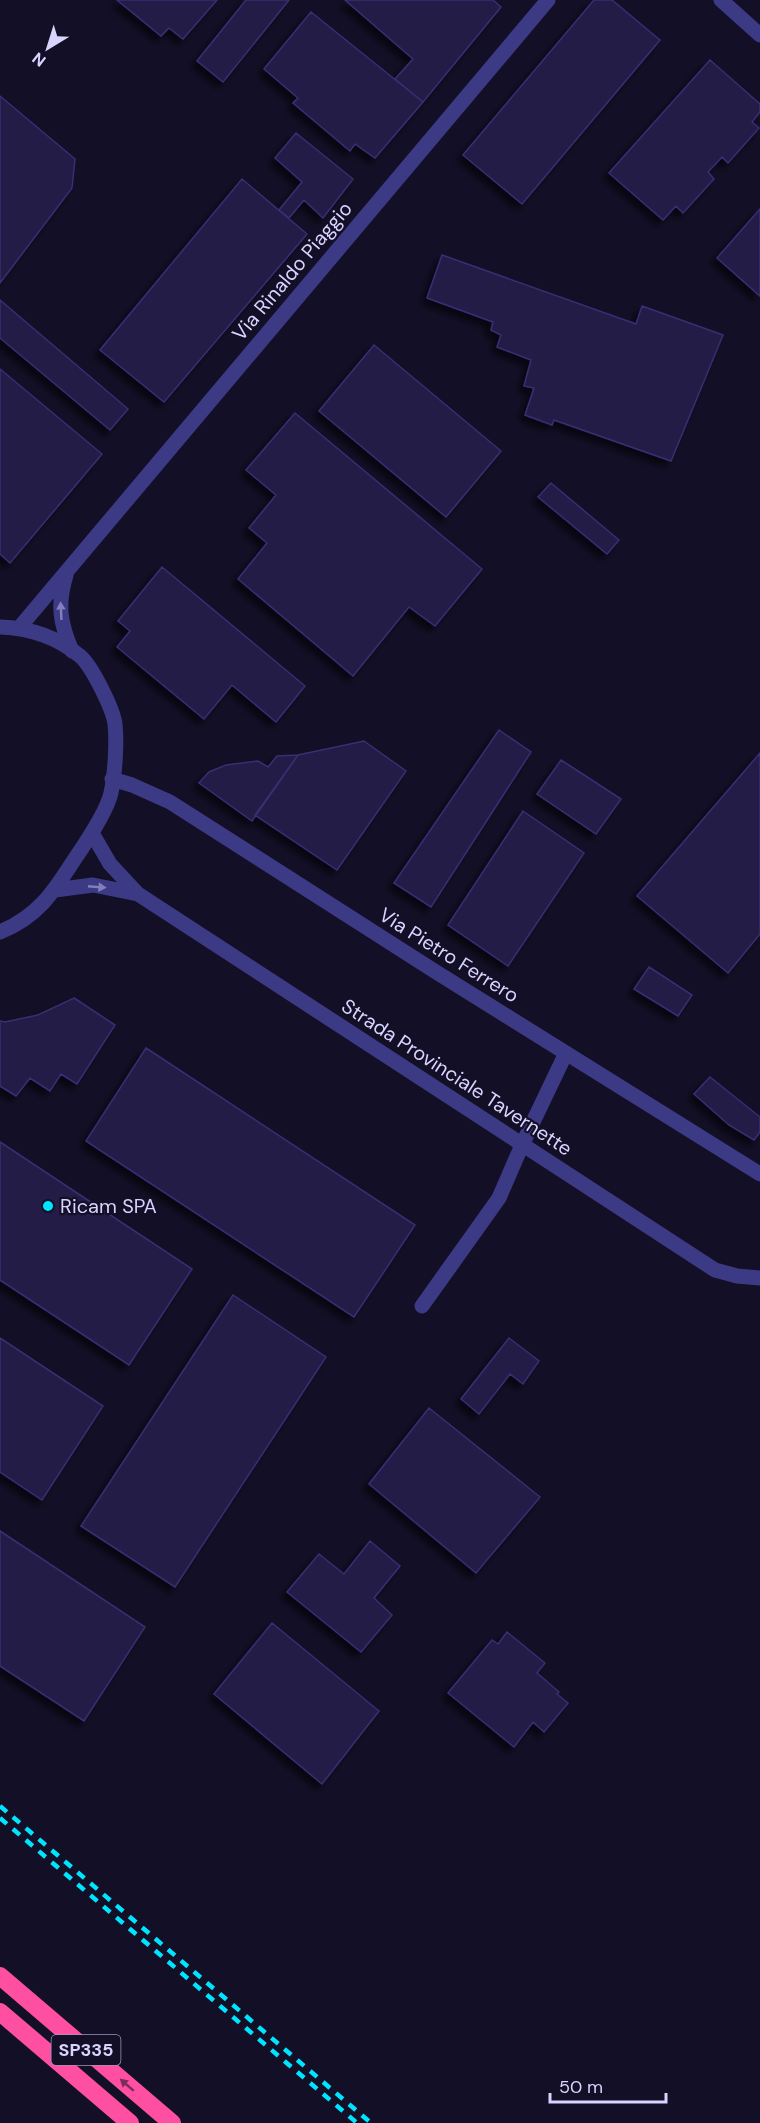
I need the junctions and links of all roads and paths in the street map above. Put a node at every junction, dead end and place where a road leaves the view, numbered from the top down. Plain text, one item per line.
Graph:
1 (548, 0) edge
2 (721, 0) edge
3 (760, 35) edge
4 (68, 570) junction
5 (0, 627) edge
6 (19, 628) junction
7 (72, 651) junction
8 (112, 779) junction
9 (92, 833) junction
10 (55, 890) junction
11 (138, 894) junction
12 (0, 932) edge
13 (566, 1053) junction
14 (522, 1145) junction
15 (760, 1174) edge
16 (760, 1278) edge
17 (422, 1306) dead end
18 (0, 1976) edge
19 (0, 2012) edge
20 (130, 2123) edge
21 (172, 2123) edge

1 - 4 street, Via Rinaldo Piaggio
2 - 3 street
4 - 6 street, Via Rinaldo Piaggio
7 -> 4 street, Via Rinaldo Piaggio
5 - 6 street
6 - 7 street
7 - 8 street
8 - 9 street
8 - 13 street, Via Pietro Ferrero
9 - 10 street
9 - 11 street, Strada Provinciale Tavernette
10 -> 11 street, Strada Provinciale Tavernette
10 - 12 street
11 - 14 street, Strada Provinciale Tavernette
13 - 14 street
13 - 15 street, Via Pietro Ferrero
14 - 16 street, Strada Provinciale Tavernette
14 - 17 street
21 -> 18 highway, SP335
19 - 20 highway, SP335

